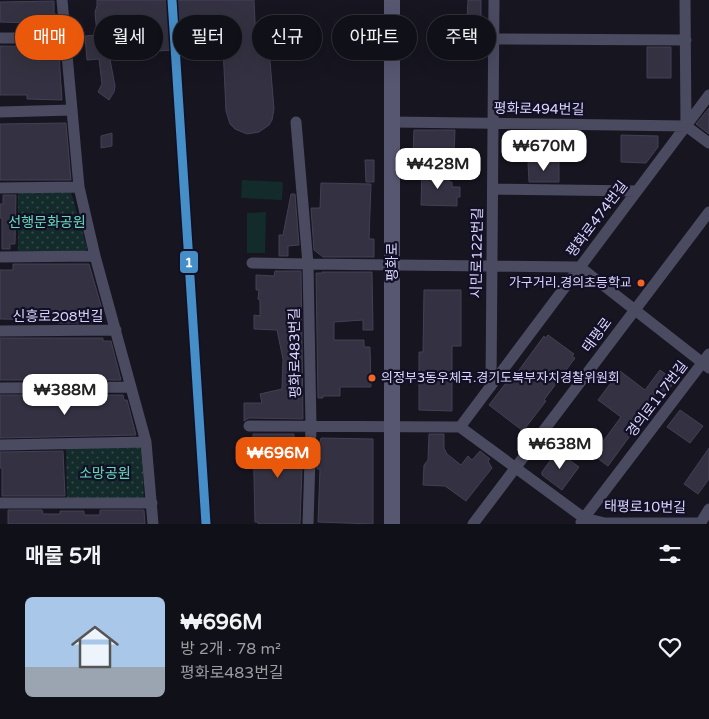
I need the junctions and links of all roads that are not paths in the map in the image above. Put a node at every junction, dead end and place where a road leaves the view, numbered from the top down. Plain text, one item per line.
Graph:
1 (62, 0) edge
2 (392, 0) edge
3 (494, 0) edge
4 (685, 0) edge
5 (63, 15) edge
6 (494, 15) edge
7 (0, 38) edge
8 (15, 38) edge
9 (496, 40) edge
10 (686, 40) junction
11 (66, 60) edge
12 (494, 60) edge
13 (709, 95) edge
14 (72, 110) junction
15 (0, 112) edge
16 (296, 122) dead end
17 (391, 122) junction
18 (493, 123) junction
19 (686, 126) junction
20 (709, 143) edge
21 (79, 187) junction
22 (0, 188) edge
23 (492, 189) junction
24 (637, 191) junction
25 (709, 212) edge
26 (95, 256) junction
27 (0, 257) edge
28 (252, 263) dead end
29 (308, 264) junction
30 (392, 265) junction
31 (492, 266) junction
32 (580, 267) junction
33 (635, 310) junction
34 (116, 330) junction
35 (0, 331) edge
36 (707, 362) edge
37 (491, 386) junction
38 (130, 387) junction
39 (0, 388) edge
40 (249, 426) dead end
41 (311, 426) junction
42 (392, 427) junction
43 (460, 427) junction
44 (146, 442) junction
45 (0, 444) edge
46 (515, 468) junction
47 (0, 503) edge
48 (152, 503) junction
49 (709, 509) edge
50 (582, 521) edge
51 (153, 524) edge
52 (308, 524) edge
53 (392, 524) edge
54 (473, 524) edge
55 (700, 524) edge

1 - 5 street
2 - 17 main road, 평화로
3 - 6 street, 시민로122번길
4 - 10 street
7 - 8 street
9 - 10 street
10 - 19 street
11 - 14 street
12 - 18 street, 시민로122번길
13 - 19 street, 평화로474번길
14 - 15 street
14 - 21 street
16 - 29 street, 평화로483번길
17 - 18 street, 평화로494번길
17 - 30 main road, 평화로
18 - 19 street, 평화로494번길
18 - 23 street, 시민로122번길
19 - 20 street
19 - 24 street, 평화로474번길
21 - 22 street
21 - 26 street
23 - 24 street
23 - 31 street, 시민로122번길
24 - 32 street, 평화로474번길
25 - 33 street, 태평로
26 - 27 street
26 - 34 street
28 - 29 street
29 - 30 street
29 - 41 street, 평화로483번길
30 - 31 street
30 - 42 main road, 평화로
31 - 32 street
31 - 37 street, 시민로122번길
32 - 33 street
32 - 37 street, 평화로474번길
33 - 36 street
33 - 46 street, 태평로
34 - 35 street, 신흥로208번길
34 - 38 street
36 - 50 street, 경의로117번길
37 - 43 street, 평화로474번길
38 - 39 street
38 - 44 street
40 - 41 street
41 - 42 street
41 - 52 street, 평화로483번길
42 - 43 street
42 - 53 main road, 평화로
43 - 46 street, 태평로10번길
44 - 45 street
44 - 48 street
46 - 50 street, 태평로10번길
46 - 54 street, 태평로
47 - 48 street
48 - 51 street
49 - 55 street
50 - 55 street, 태평로10번길

